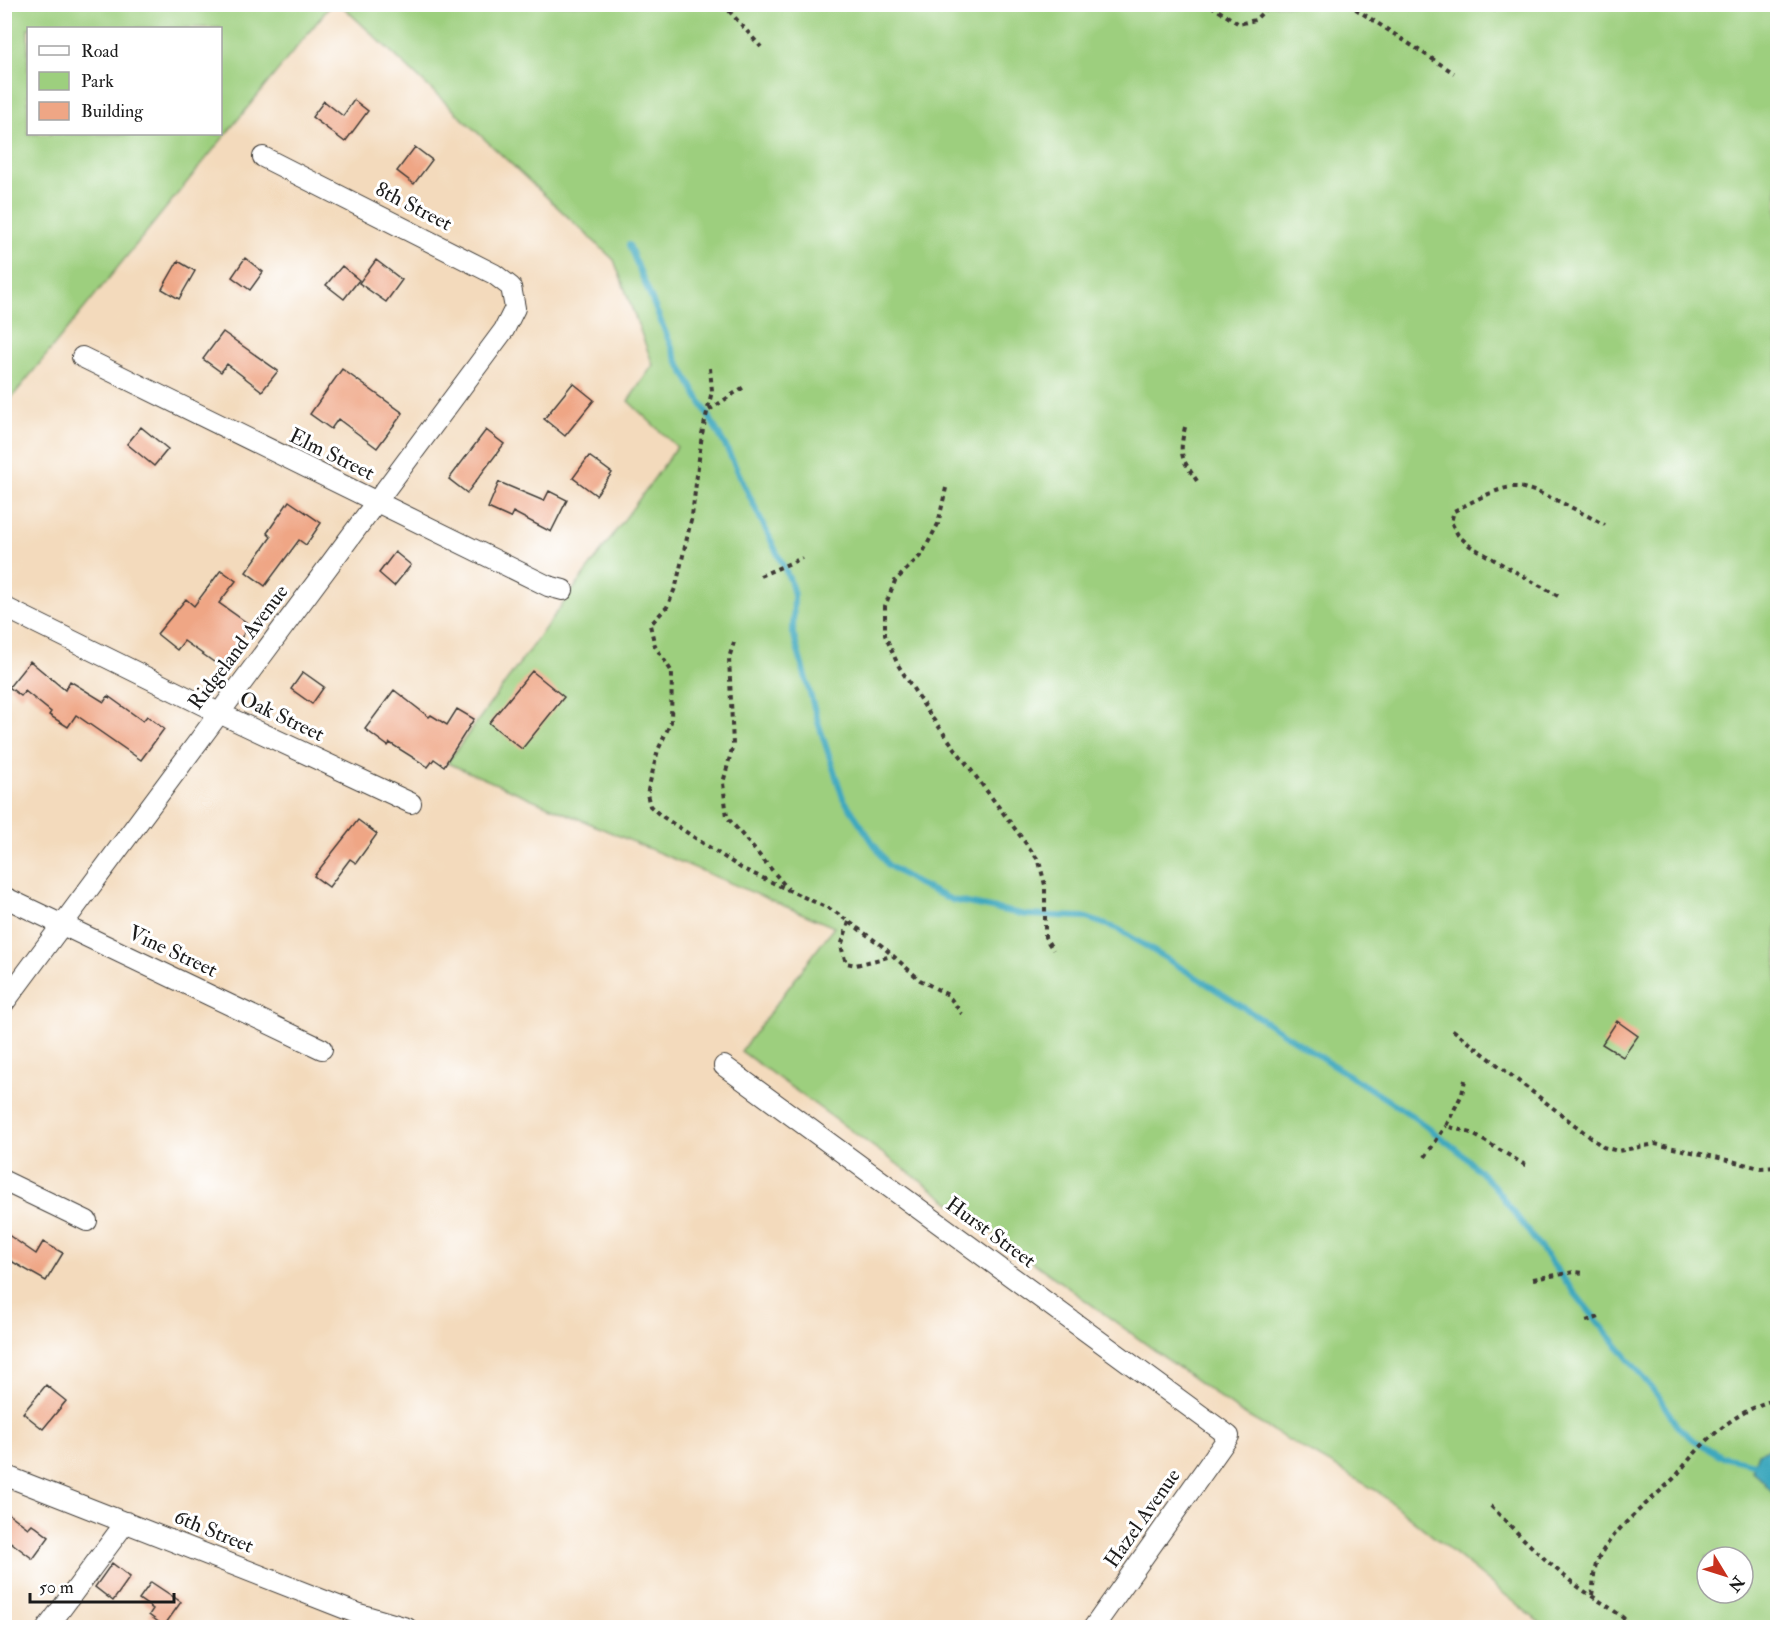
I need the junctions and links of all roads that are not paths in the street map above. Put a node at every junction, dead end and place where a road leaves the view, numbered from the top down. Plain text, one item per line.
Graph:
1 (263, 157) dead end
2 (510, 320) joint
3 (82, 357) dead end
4 (376, 503) junction
5 (563, 590) dead end
6 (4, 607) edge
7 (219, 713) junction
8 (411, 803) dead end
9 (4, 897) edge
10 (62, 925) junction
11 (4, 1003) edge
12 (322, 1049) dead end
13 (724, 1066) dead end
14 (4, 1181) edge
15 (87, 1221) dead end
16 (1230, 1436) joint
17 (4, 1475) edge
18 (126, 1522) junction
19 (351, 1620) edge
20 (47, 1628) edge
21 (407, 1628) edge
22 (1093, 1628) edge

1 - 2 street, 8th Street
2 - 4 street, Ridgeland Avenue
3 - 4 street, Elm Street
4 - 5 street, Elm Street
4 - 7 street, Ridgeland Avenue
6 - 7 street, Oak Street
7 - 8 street, Oak Street
7 - 10 street, Ridgeland Avenue
9 - 10 street, Vine Street
10 - 11 street, Ridgeland Avenue
10 - 12 street, Vine Street
13 - 16 street, Hurst Street
14 - 15 street
16 - 22 street, Hazel Avenue
17 - 18 street, 6th Street
18 - 19 street, 6th Street
18 - 20 street
19 - 21 street, 6th Street

